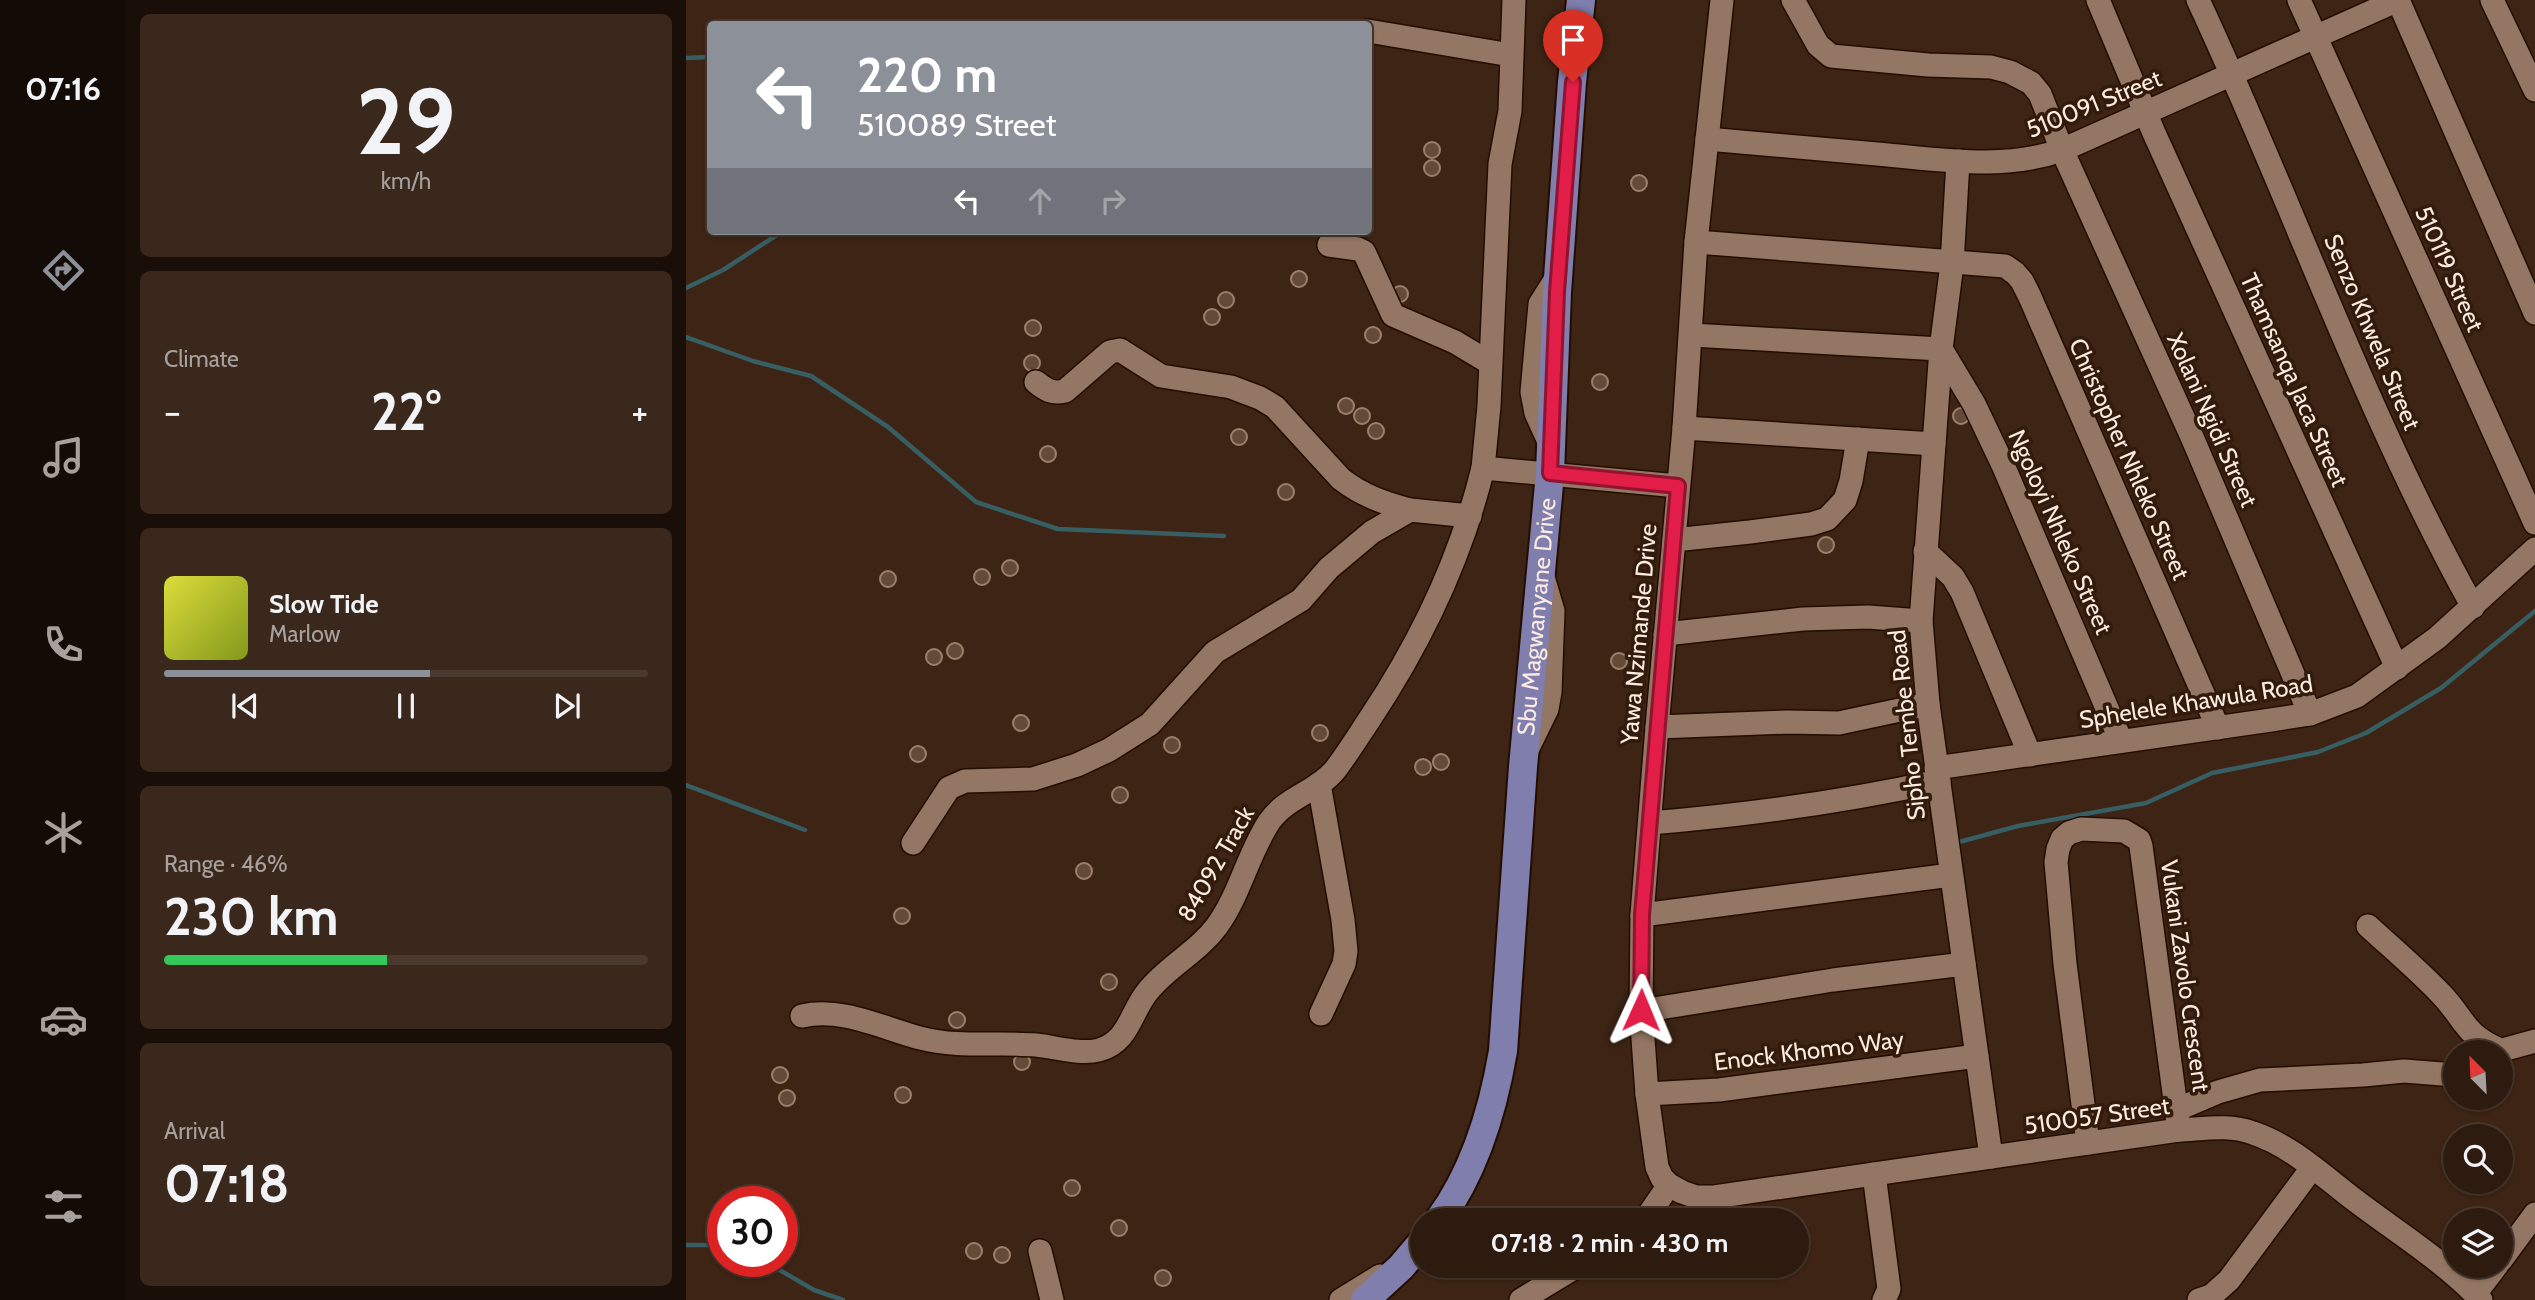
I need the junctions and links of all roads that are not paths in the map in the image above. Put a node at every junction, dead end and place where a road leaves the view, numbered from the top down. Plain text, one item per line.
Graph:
1 (1514, 0) edge
2 (1581, 0) edge
3 (1722, 0) edge
4 (1793, 0) edge
5 (2098, 0) edge
6 (2199, 0) edge
7 (2299, 0) edge
8 (2399, 0) edge
9 (2492, 0) edge
10 (1372, 32) edge
11 (2316, 37) junction
12 (1511, 55) junction
13 (2233, 74) junction
14 (2535, 90) edge
15 (2146, 112) junction
16 (1707, 139) junction
17 (2062, 150) junction
18 (1958, 161) junction
19 (1696, 242) junction
20 (1329, 245) dead end
21 (1952, 264) junction
22 (2535, 313) edge
23 (1691, 335) junction
24 (1941, 349) junction
25 (1490, 363) junction
26 (1036, 382) dead end
27 (1684, 428) junction
28 (1858, 439) junction
29 (1934, 444) junction
30 (1550, 459) junction
31 (1483, 468) junction
32 (1678, 486) junction
33 (1410, 510) junction
34 (1470, 516) junction
35 (2535, 523) edge
36 (1674, 540) junction
37 (2535, 549) edge
38 (1925, 551) junction
39 (2473, 607) junction
40 (1921, 621) junction
41 (1665, 634) junction
42 (2397, 667) junction
43 (1927, 704) junction
44 (2310, 713) junction
45 (1657, 726) junction
46 (2218, 728) junction
47 (2121, 741) junction
48 (2030, 755) junction
49 (1938, 775) junction
50 (1320, 784) junction
51 (1650, 823) junction
52 (913, 843) dead end
53 (1951, 875) junction
54 (1642, 915) junction
55 (2368, 926) dead end
56 (1964, 964) junction
57 (1641, 1010) junction
58 (1321, 1014) dead end
59 (802, 1016) dead end
60 (2480, 1040) edge
61 (2535, 1041) edge
62 (2513, 1047) edge
63 (1977, 1056) junction
64 (2443, 1074) edge
65 (1647, 1094) junction
66 (2178, 1120) junction
67 (2088, 1143) junction
68 (1991, 1157) junction
69 (2312, 1168) junction
70 (1874, 1174) junction
71 (1669, 1185) junction
72 (1446, 1208) edge
73 (1654, 1208) edge
74 (2535, 1214) edge
75 (2513, 1244) edge
76 (1040, 1251) dead end
77 (1410, 1256) edge
78 (1401, 1267) junction
79 (1557, 1278) edge
80 (2489, 1278) edge
81 (1890, 1297) edge
82 (2478, 1297) edge
83 (1052, 1300) edge
84 (1341, 1300) edge
85 (1365, 1300) edge
86 (1521, 1300) edge
87 (2199, 1300) edge

1 - 12 street, 84092 Track
2 - 30 main road, Sbu Magwanyane Drive
3 - 16 street, Yawa Nzimande Drive
4 - 17 street, Xolani Ngidi Street
5 - 15 street, Thamsanqa Jaca Street
6 - 13 street, Senzo Khwela Street
7 - 11 street, 510119 Street
8 - 11 street, 510091 Street
8 - 22 street
9 - 14 street
10 - 12 street
11 - 13 street, 510091 Street
11 - 35 street, 510119 Street
12 - 25 street, 84092 Track
13 - 15 street, 510091 Street
13 - 39 street, Senzo Khwela Street
15 - 17 street, 510091 Street
15 - 42 street, Thamsanqa Jaca Street
16 - 18 street, 510091 Street
16 - 19 street, Yawa Nzimande Drive
17 - 18 street, 510091 Street
17 - 44 street, Xolani Ngidi Street
18 - 21 street, Sipho Tembe Road
19 - 21 street, Christopher Nhleko Street
19 - 23 street, Yawa Nzimande Drive
20 - 25 street
21 - 24 street, Sipho Tembe Road
21 - 46 street, Christopher Nhleko Street
23 - 24 street
23 - 27 street, Yawa Nzimande Drive
24 - 29 street, Sipho Tembe Road
24 - 47 street, Ngoloyi Nhleko Street
25 - 31 street, 84092 Track
26 - 33 street
27 - 28 street
27 - 32 street, Yawa Nzimande Drive
28 - 29 street
28 - 36 street
29 - 38 street, Sipho Tembe Road
30 - 31 street
30 - 32 street
30 - 72 main road, Sbu Magwanyane Drive
31 - 34 street, 84092 Track
32 - 36 street, Yawa Nzimande Drive
33 - 34 street
33 - 52 street
34 - 50 street, 84092 Track
36 - 41 street, Yawa Nzimande Drive
37 - 39 street, Sphelele Khawula Road
38 - 40 street, Sipho Tembe Road
38 - 48 street
39 - 42 street, Sphelele Khawula Road
40 - 41 street
40 - 43 street, Sipho Tembe Road
41 - 45 street, Yawa Nzimande Drive
42 - 44 street, Sphelele Khawula Road
43 - 45 street
43 - 49 street, Sipho Tembe Road
44 - 46 street, Sphelele Khawula Road
45 - 51 street, Yawa Nzimande Drive
46 - 47 street, Sphelele Khawula Road
47 - 48 street, Sphelele Khawula Road
48 - 49 street, Sphelele Khawula Road
49 - 51 street, Sphelele Khawula Road
49 - 53 street, Sipho Tembe Road
50 - 58 street
50 - 59 street, 84092 Track
51 - 54 street, Yawa Nzimande Drive
53 - 54 street
53 - 56 street, Sipho Tembe Road
54 - 57 street, Yawa Nzimande Drive
55 - 60 street
56 - 57 street
56 - 63 street, Sipho Tembe Road
57 - 65 street, Yawa Nzimande Drive
61 - 62 street
63 - 65 street, Enock Khomo Way
63 - 68 street, Sipho Tembe Road
64 - 66 street
65 - 71 street, Yawa Nzimande Drive
66 - 67 street, 510057 Street
66 - 67 street, Vukani Zavolo Crescent
66 - 69 street, 510057 Street
67 - 68 street, 510057 Street
68 - 70 street, 510057 Street
69 - 82 street, 510057 Street
69 - 87 street
70 - 71 street, 510057 Street
70 - 81 street
71 - 73 street
74 - 75 street
76 - 83 street
77 - 78 main road
78 - 84 street
78 - 85 main road
79 - 86 street
80 - 82 street

